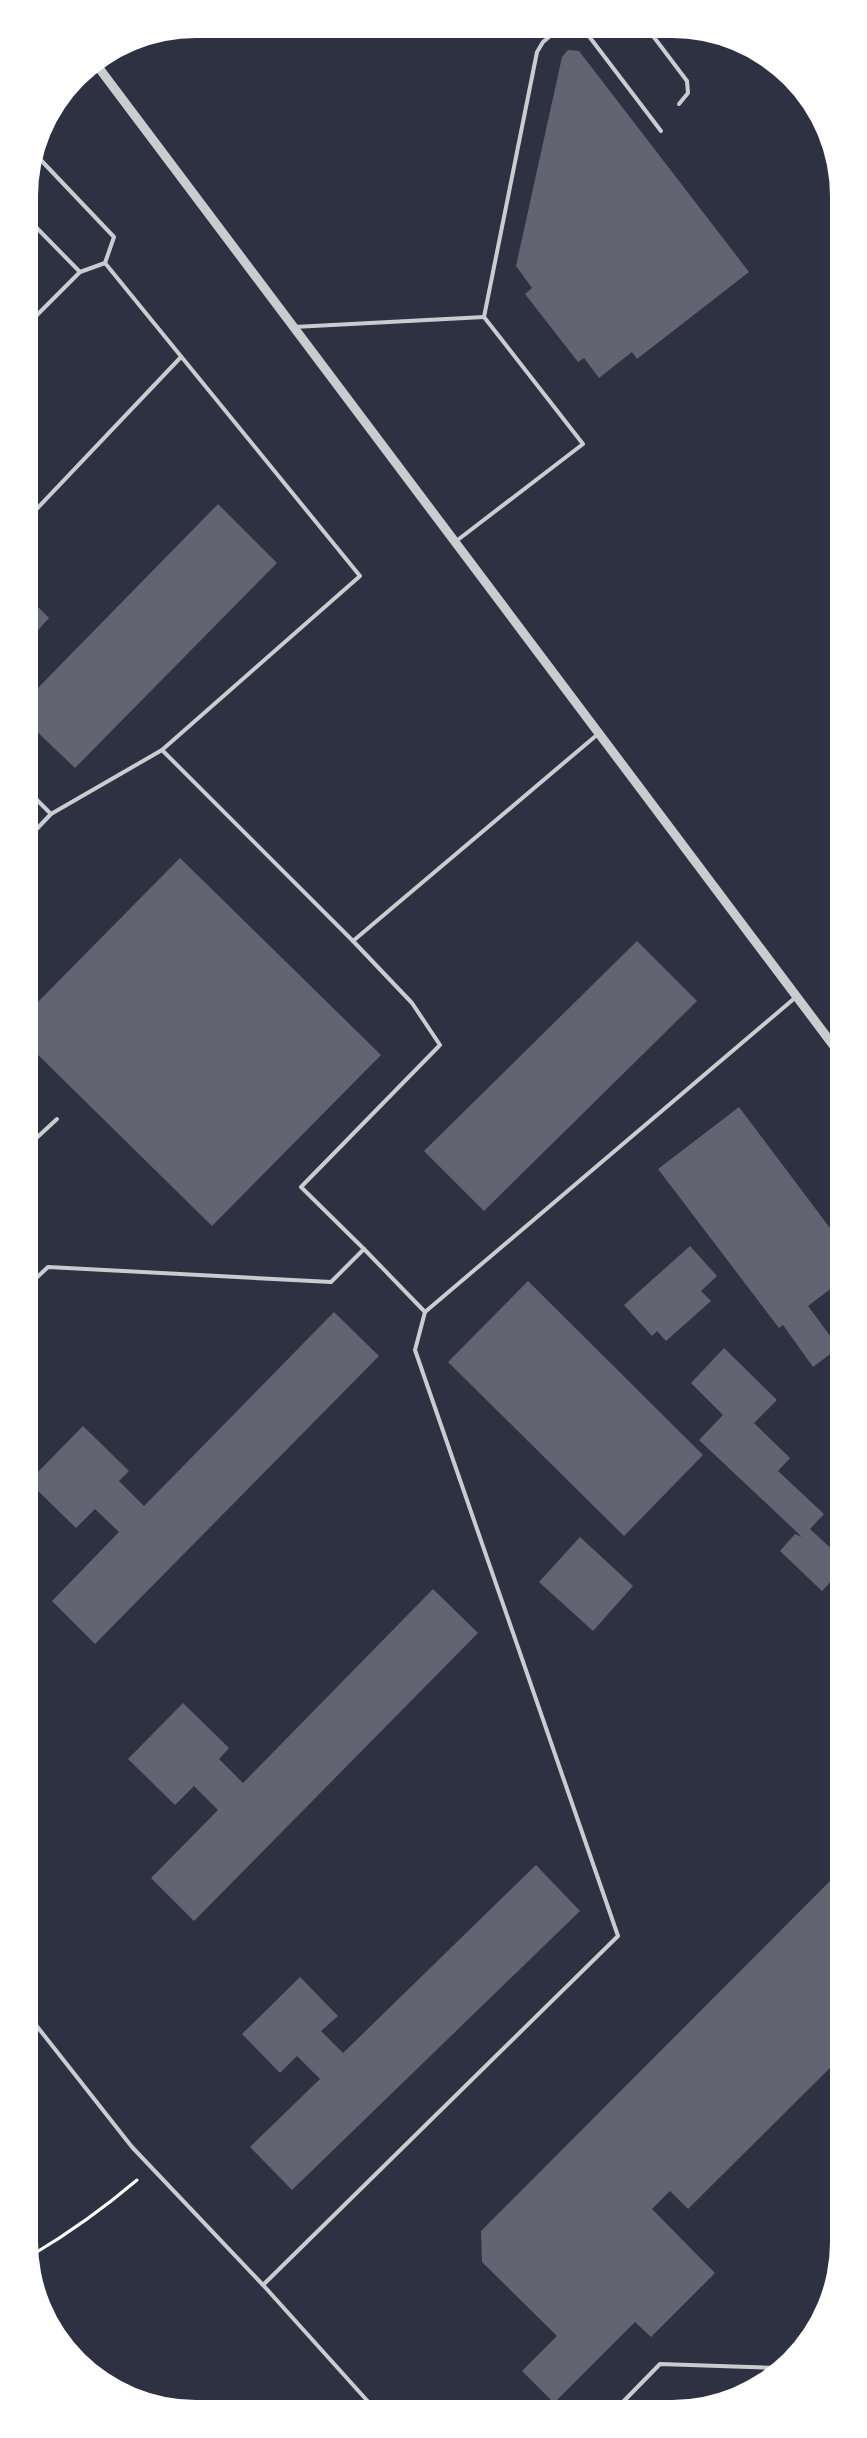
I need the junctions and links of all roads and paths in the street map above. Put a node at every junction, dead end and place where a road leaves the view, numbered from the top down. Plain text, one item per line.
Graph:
1 (548, 38) edge
2 (590, 38) edge
3 (655, 38) edge
4 (100, 69) edge
5 (679, 104) dead end
6 (661, 131) dead end
7 (42, 161) edge
8 (38, 229) edge
9 (105, 263) junction
10 (80, 272) junction
11 (38, 314) edge
12 (484, 317) junction
13 (293, 327) junction
14 (181, 357) junction
15 (38, 508) edge
16 (456, 542) junction
17 (599, 734) junction
18 (162, 750) junction
19 (38, 801) edge
20 (51, 814) junction
21 (38, 828) edge
22 (353, 940) junction
23 (796, 996) junction
24 (830, 1041) edge
25 (57, 1119) dead end
26 (38, 1137) edge
27 (364, 1249) junction
28 (38, 1276) edge
29 (425, 1312) junction
30 (38, 2028) edge
31 (151, 2168) junction
32 (38, 2251) edge
33 (263, 2285) junction
34 (767, 2368) edge
35 (367, 2400) edge
36 (625, 2400) edge

1 - 12 lane
2 - 6 lane
3 - 5 lane
4 - 13 street
7 - 9 lane
8 - 10 lane
9 - 10 lane
9 - 14 lane
10 - 11 lane
12 - 13 lane
12 - 16 lane
13 - 16 street
14 - 15 lane
14 - 18 lane
16 - 17 street
17 - 22 lane
17 - 23 street
18 - 20 lane
18 - 22 lane
19 - 20 lane
20 - 21 lane
22 - 27 lane
23 - 24 street
23 - 29 lane
25 - 26 lane
27 - 28 lane
27 - 29 lane
29 - 33 lane
30 - 31 lane
31 - 32 path
31 - 33 lane
33 - 35 lane
34 - 36 lane

